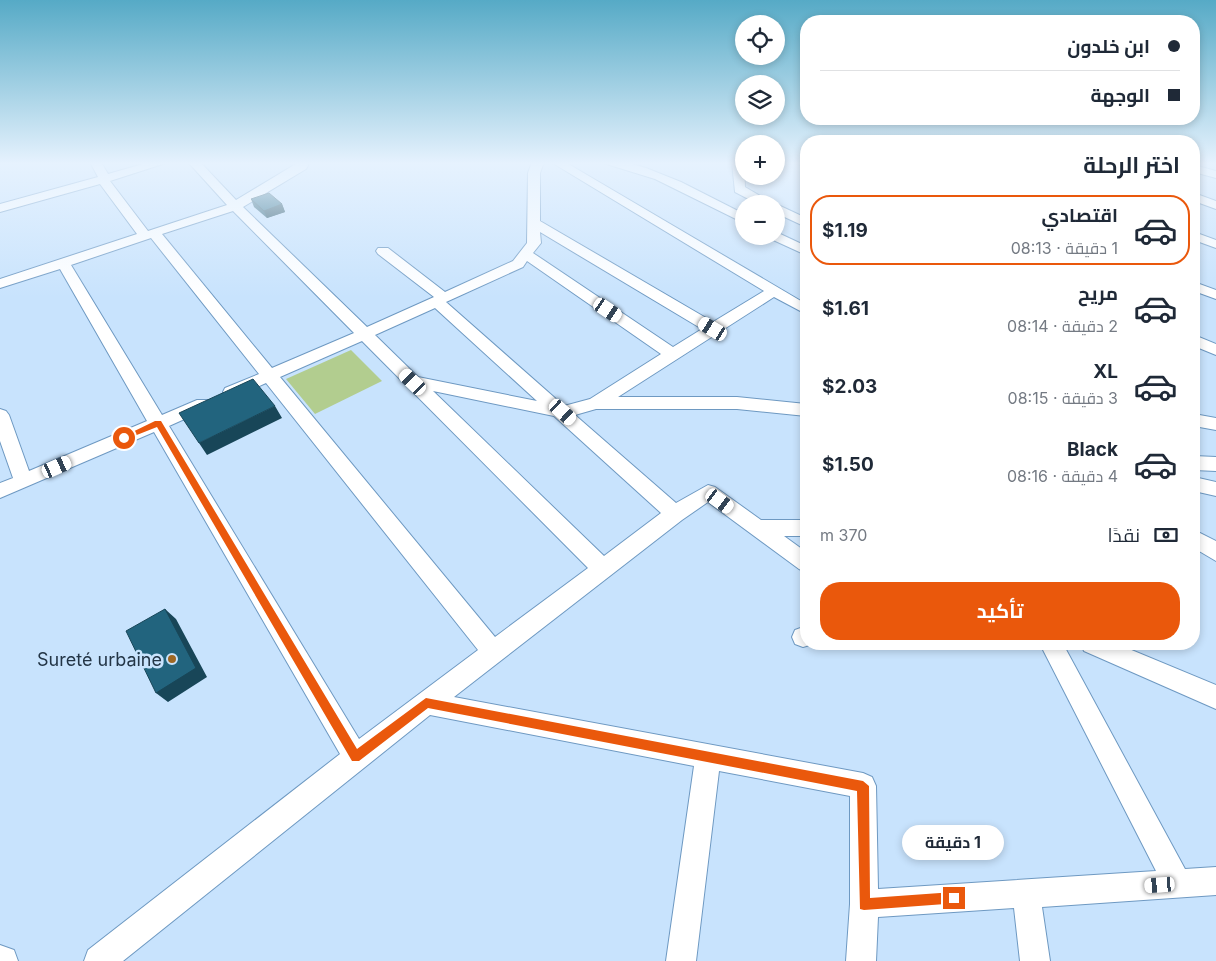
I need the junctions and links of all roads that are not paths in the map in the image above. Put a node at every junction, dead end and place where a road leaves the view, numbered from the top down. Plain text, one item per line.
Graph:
1 (127, 207) edge
2 (232, 207) edge
3 (236, 207) edge
4 (535, 207) edge
5 (636, 207) edge
6 (719, 207) edge
7 (785, 212) edge
8 (735, 215) edge
9 (800, 220) edge
10 (536, 223) junction
11 (150, 234) junction
12 (1200, 238) edge
13 (785, 240) edge
14 (1216, 244) edge
15 (800, 248) edge
16 (383, 251) dead end
17 (526, 254) junction
18 (63, 263) junction
19 (0, 284) edge
20 (1200, 288) edge
21 (773, 291) junction
22 (1216, 295) edge
23 (440, 300) junction
24 (800, 307) edge
25 (713, 329) junction
26 (365, 334) junction
27 (1200, 343) edge
28 (1216, 350) edge
29 (673, 355) junction
30 (270, 375) junction
31 (413, 382) junction
32 (596, 403) junction
33 (800, 409) edge
34 (563, 412) junction
35 (0, 415) edge
36 (1200, 421) edge
37 (158, 423) junction
38 (1216, 424) edge
39 (1200, 464) edge
40 (1216, 464) edge
41 (23, 481) junction
42 (1200, 486) edge
43 (1216, 490) edge
44 (0, 491) edge
45 (675, 514) junction
46 (757, 528) junction
47 (800, 528) edge
48 (1200, 542) edge
49 (1216, 552) edge
50 (800, 559) edge
51 (603, 569) junction
52 (1055, 650) edge
53 (1106, 650) edge
54 (493, 652) junction
55 (1216, 697) edge
56 (426, 703) junction
57 (356, 757) junction
58 (708, 757) junction
59 (1216, 881) edge
60 (1178, 884) junction
61 (1026, 894) junction
62 (864, 904) junction
63 (99, 961) edge
64 (681, 961) edge
65 (861, 961) edge
66 (1036, 961) edge

1 - 11 street
2 - 11 street
3 - 26 street
4 - 10 street
5 - 21 street
6 - 8 street
7 - 9 street
10 - 17 street
10 - 25 street
11 - 18 street
11 - 30 street
12 - 14 street
13 - 15 street
16 - 23 street
17 - 23 street
17 - 29 street
18 - 19 street
18 - 37 street
20 - 22 street
21 - 24 street
21 - 25 street
23 - 26 street
23 - 34 street
25 - 29 street
26 - 30 street
26 - 31 street
27 - 28 street
29 - 32 street
30 - 37 street
30 - 54 street
31 - 34 street
31 - 51 street
32 - 33 street
32 - 34 street
34 - 45 street
35 - 41 street
36 - 38 street
37 - 41 street
37 - 57 street
39 - 40 street
41 - 44 street
42 - 43 street
45 - 46 street
45 - 51 street
46 - 47 street
46 - 50 street
48 - 49 street
51 - 54 street
52 - 60 street
53 - 55 street
54 - 56 street
56 - 57 street
56 - 58 street
57 - 63 street
58 - 62 street
58 - 64 street
59 - 60 street
60 - 61 street
61 - 62 street
61 - 66 street
62 - 65 street

